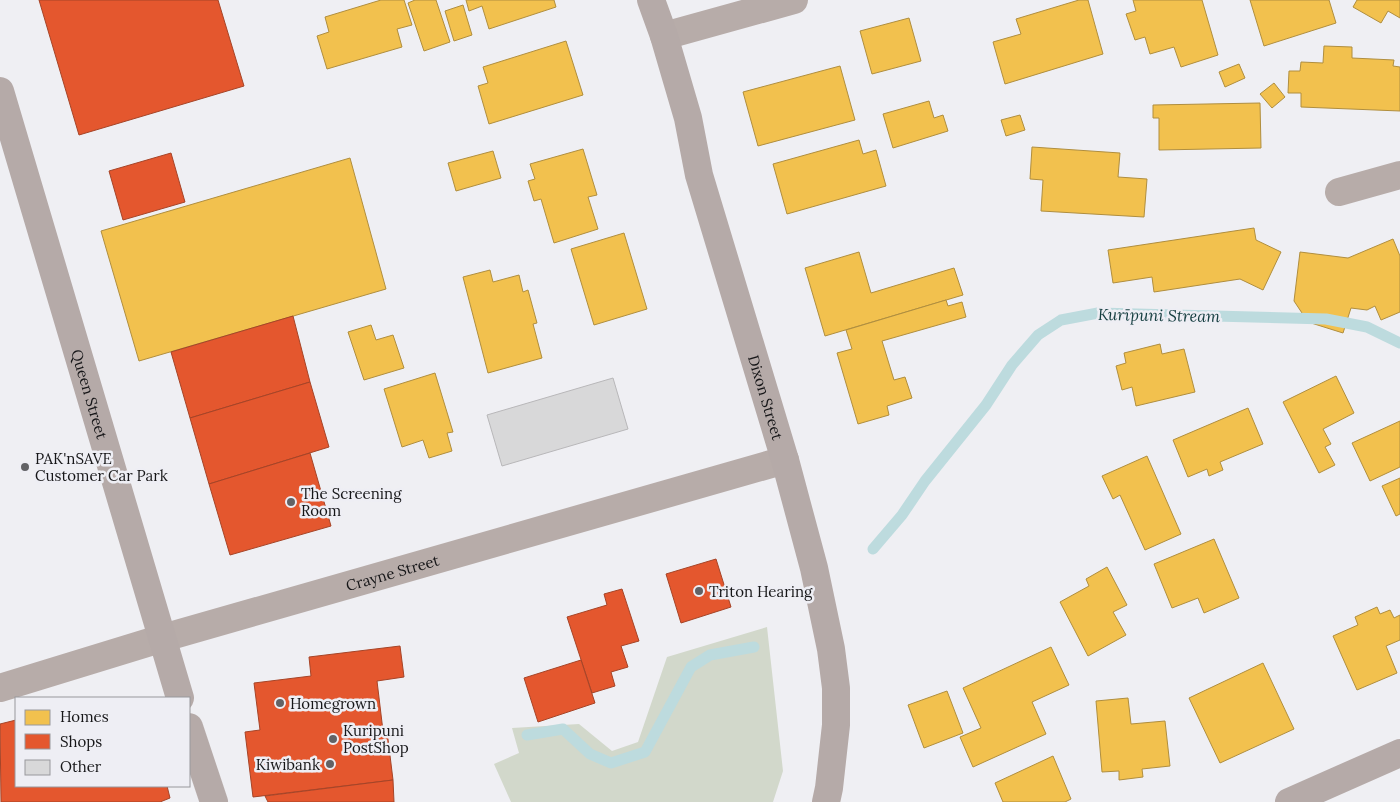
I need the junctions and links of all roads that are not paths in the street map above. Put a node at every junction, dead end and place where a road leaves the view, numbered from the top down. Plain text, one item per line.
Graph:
1 (651, 0) edge
2 (794, 0) edge
3 (664, 36) junction
4 (0, 91) edge
5 (1400, 175) edge
6 (1339, 192) dead end
7 (784, 460) junction
8 (163, 638) junction
9 (0, 688) edge
10 (180, 697) edge
11 (190, 730) edge
12 (1400, 753) edge
13 (214, 802) edge
14 (826, 802) edge
15 (1289, 802) edge

1 - 3 street, Dixon Street
2 - 3 street
3 - 7 street, Dixon Street
4 - 8 street, Queen Street
5 - 6 street
7 - 8 street, Crayne Street
7 - 14 street, Dixon Street
8 - 9 street, Crayne Street
8 - 10 street, Queen Street
11 - 13 street
12 - 15 street

